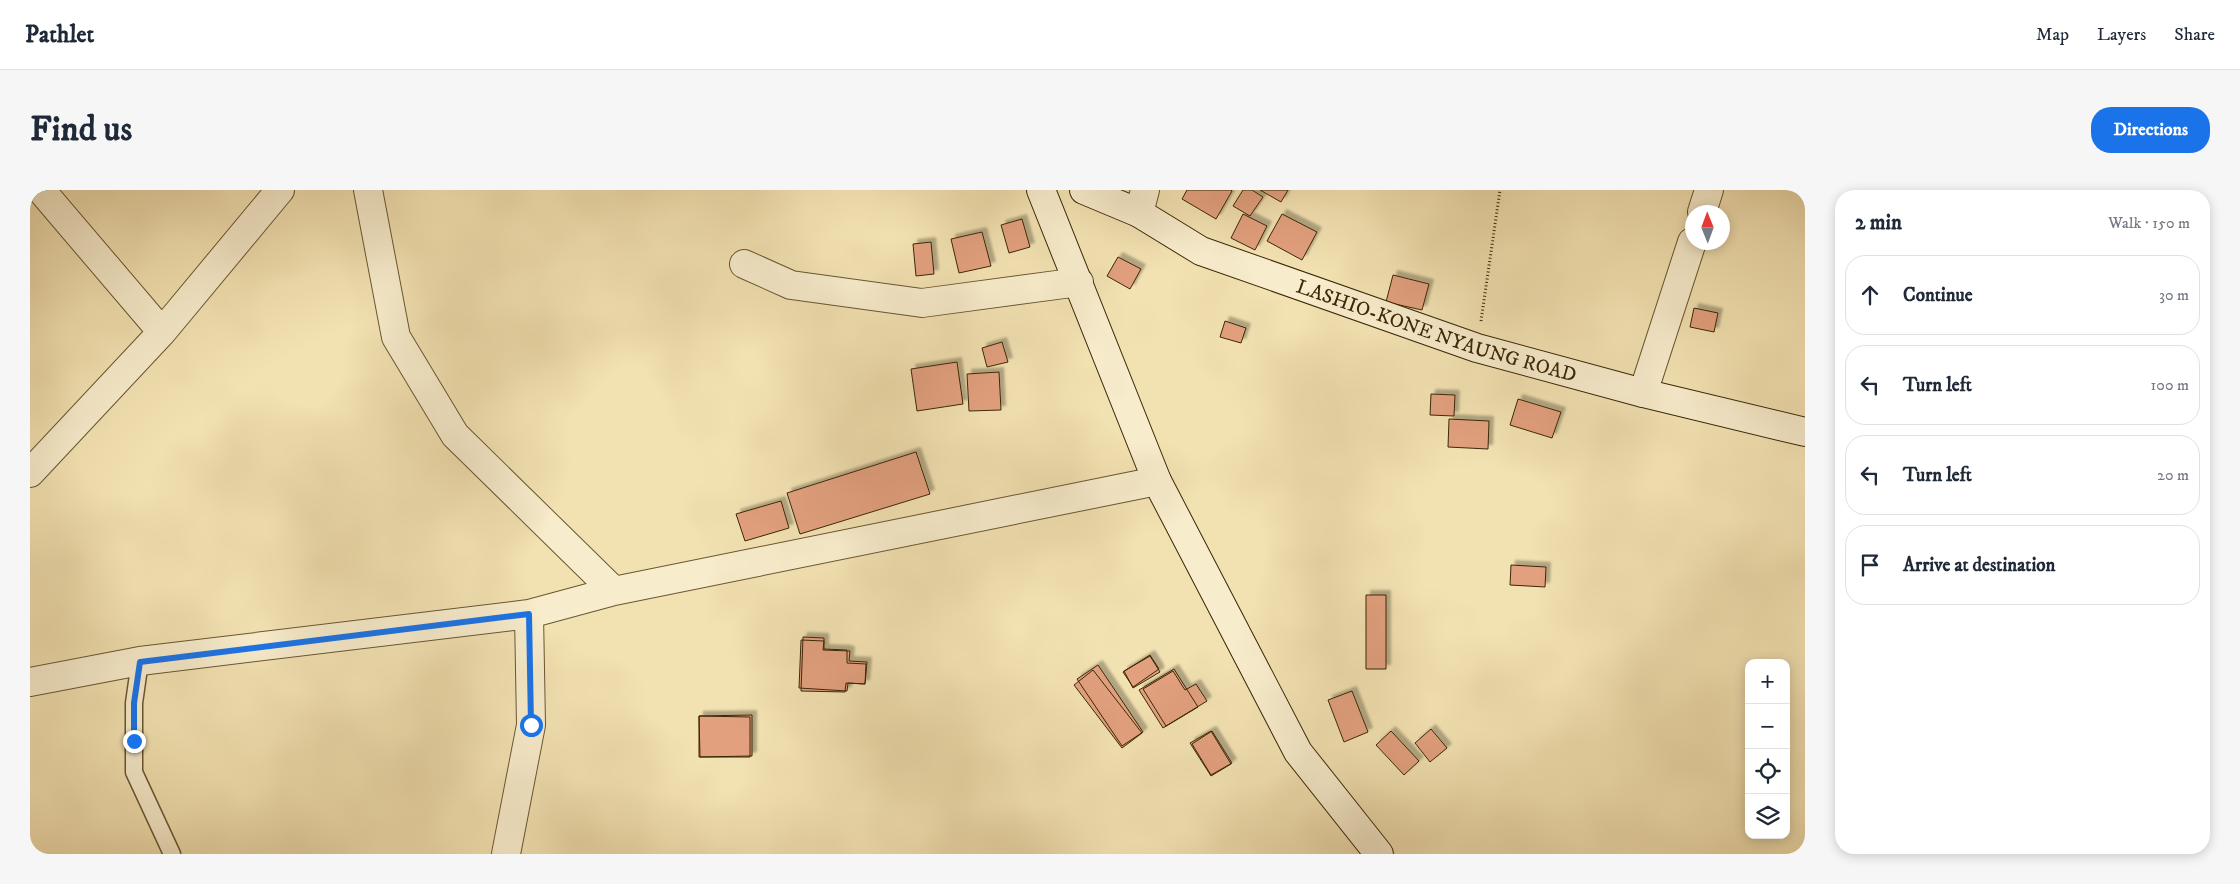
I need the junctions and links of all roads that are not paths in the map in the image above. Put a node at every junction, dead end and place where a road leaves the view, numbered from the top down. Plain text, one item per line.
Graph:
1 (42, 190) edge
2 (280, 190) edge
3 (368, 190) edge
4 (1041, 190) edge
5 (1084, 190) edge
6 (1710, 190) edge
7 (1142, 202) edge
8 (1705, 205) edge
9 (1689, 250) edge
10 (744, 264) dead end
11 (1079, 282) junction
12 (162, 332) junction
13 (1643, 393) junction
14 (1805, 432) edge
15 (30, 473) edge
16 (1157, 481) junction
17 (614, 591) junction
18 (529, 614) junction
19 (140, 662) junction
20 (30, 682) edge
21 (172, 854) edge
22 (506, 854) edge
23 (1380, 854) edge

1 - 12 street
2 - 12 street
3 - 17 street
4 - 11 street
5 - 7 street, LASHIO-KONE NYAUNG ROAD
6 - 8 street
7 - 13 street, LASHIO-KONE NYAUNG ROAD
9 - 13 street
10 - 11 street
11 - 16 street
12 - 15 street
13 - 14 street, LASHIO-KONE NYAUNG ROAD
16 - 17 street
16 - 23 street
17 - 18 street
18 - 19 street
18 - 22 street
19 - 20 street
19 - 21 lane

